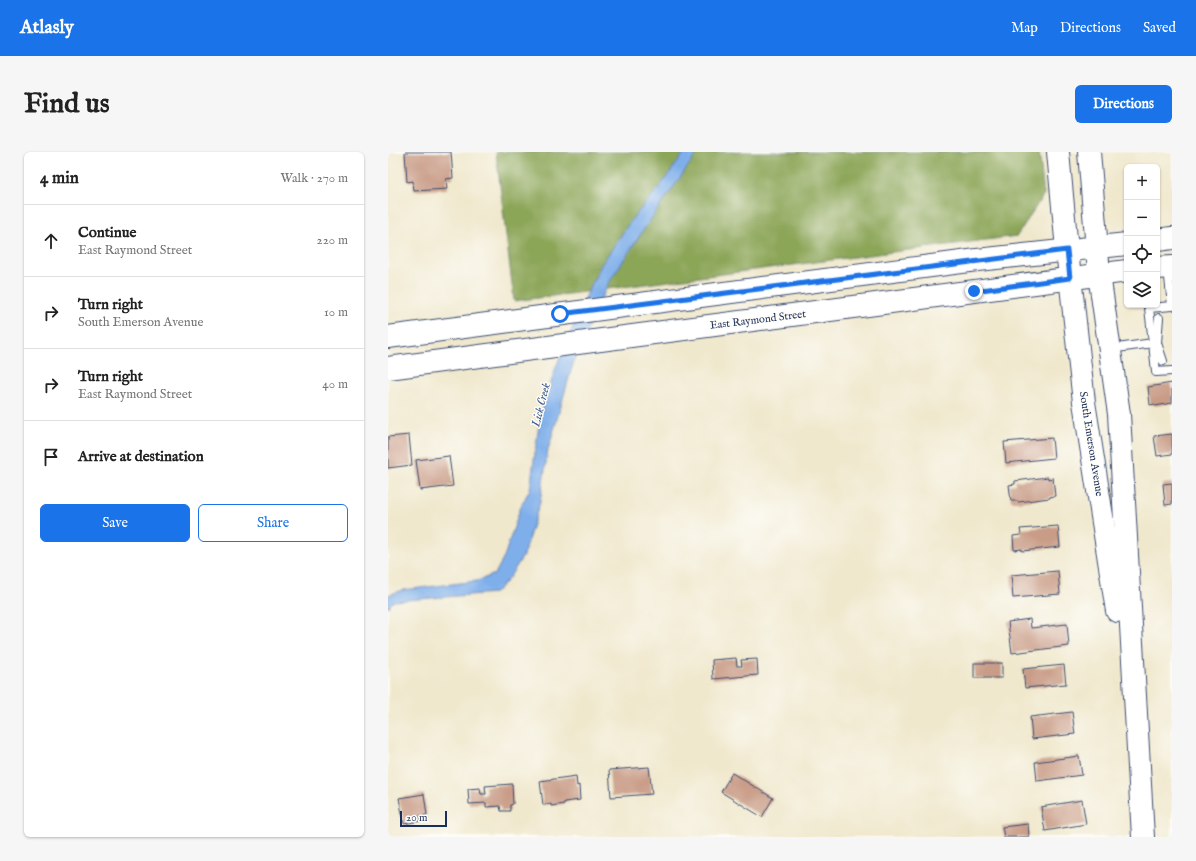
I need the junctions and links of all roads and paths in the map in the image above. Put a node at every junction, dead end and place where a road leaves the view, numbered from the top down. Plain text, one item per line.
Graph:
1 (1058, 152) edge
2 (1089, 152) edge
3 (1172, 238) edge
4 (1160, 240) edge
5 (1124, 244) edge
6 (1097, 248) junction
7 (1067, 250) junction
8 (1166, 267) edge
9 (1124, 271) edge
10 (1099, 274) junction
11 (1070, 278) junction
12 (1172, 306) edge
13 (1159, 318) dead end
14 (1160, 333) dead end
15 (388, 337) edge
16 (1157, 345) junction
17 (1110, 349) junction
18 (1163, 361) dead end
19 (388, 368) edge
20 (1172, 370) edge
21 (1137, 735) junction
22 (1143, 837) edge

1 - 7 main road, South Emerson Avenue
2 - 6 main road, South Emerson Avenue
3 - 4 main road
5 - 6 main road
6 - 7 main road
6 - 10 main road, South Emerson Avenue
7 - 11 main road, South Emerson Avenue
7 - 15 main road
8 - 12 lane
9 - 10 main road, East Raymond Street
10 - 11 main road, East Raymond Street
10 - 17 main road, South Emerson Avenue
11 - 19 main road, East Raymond Street
11 - 21 main road, South Emerson Avenue
12 - 16 lane
13 - 16 lane
14 - 16 lane
16 - 17 lane
16 - 18 lane
16 - 20 lane
17 - 21 main road, South Emerson Avenue
21 - 22 main road, South Emerson Avenue

